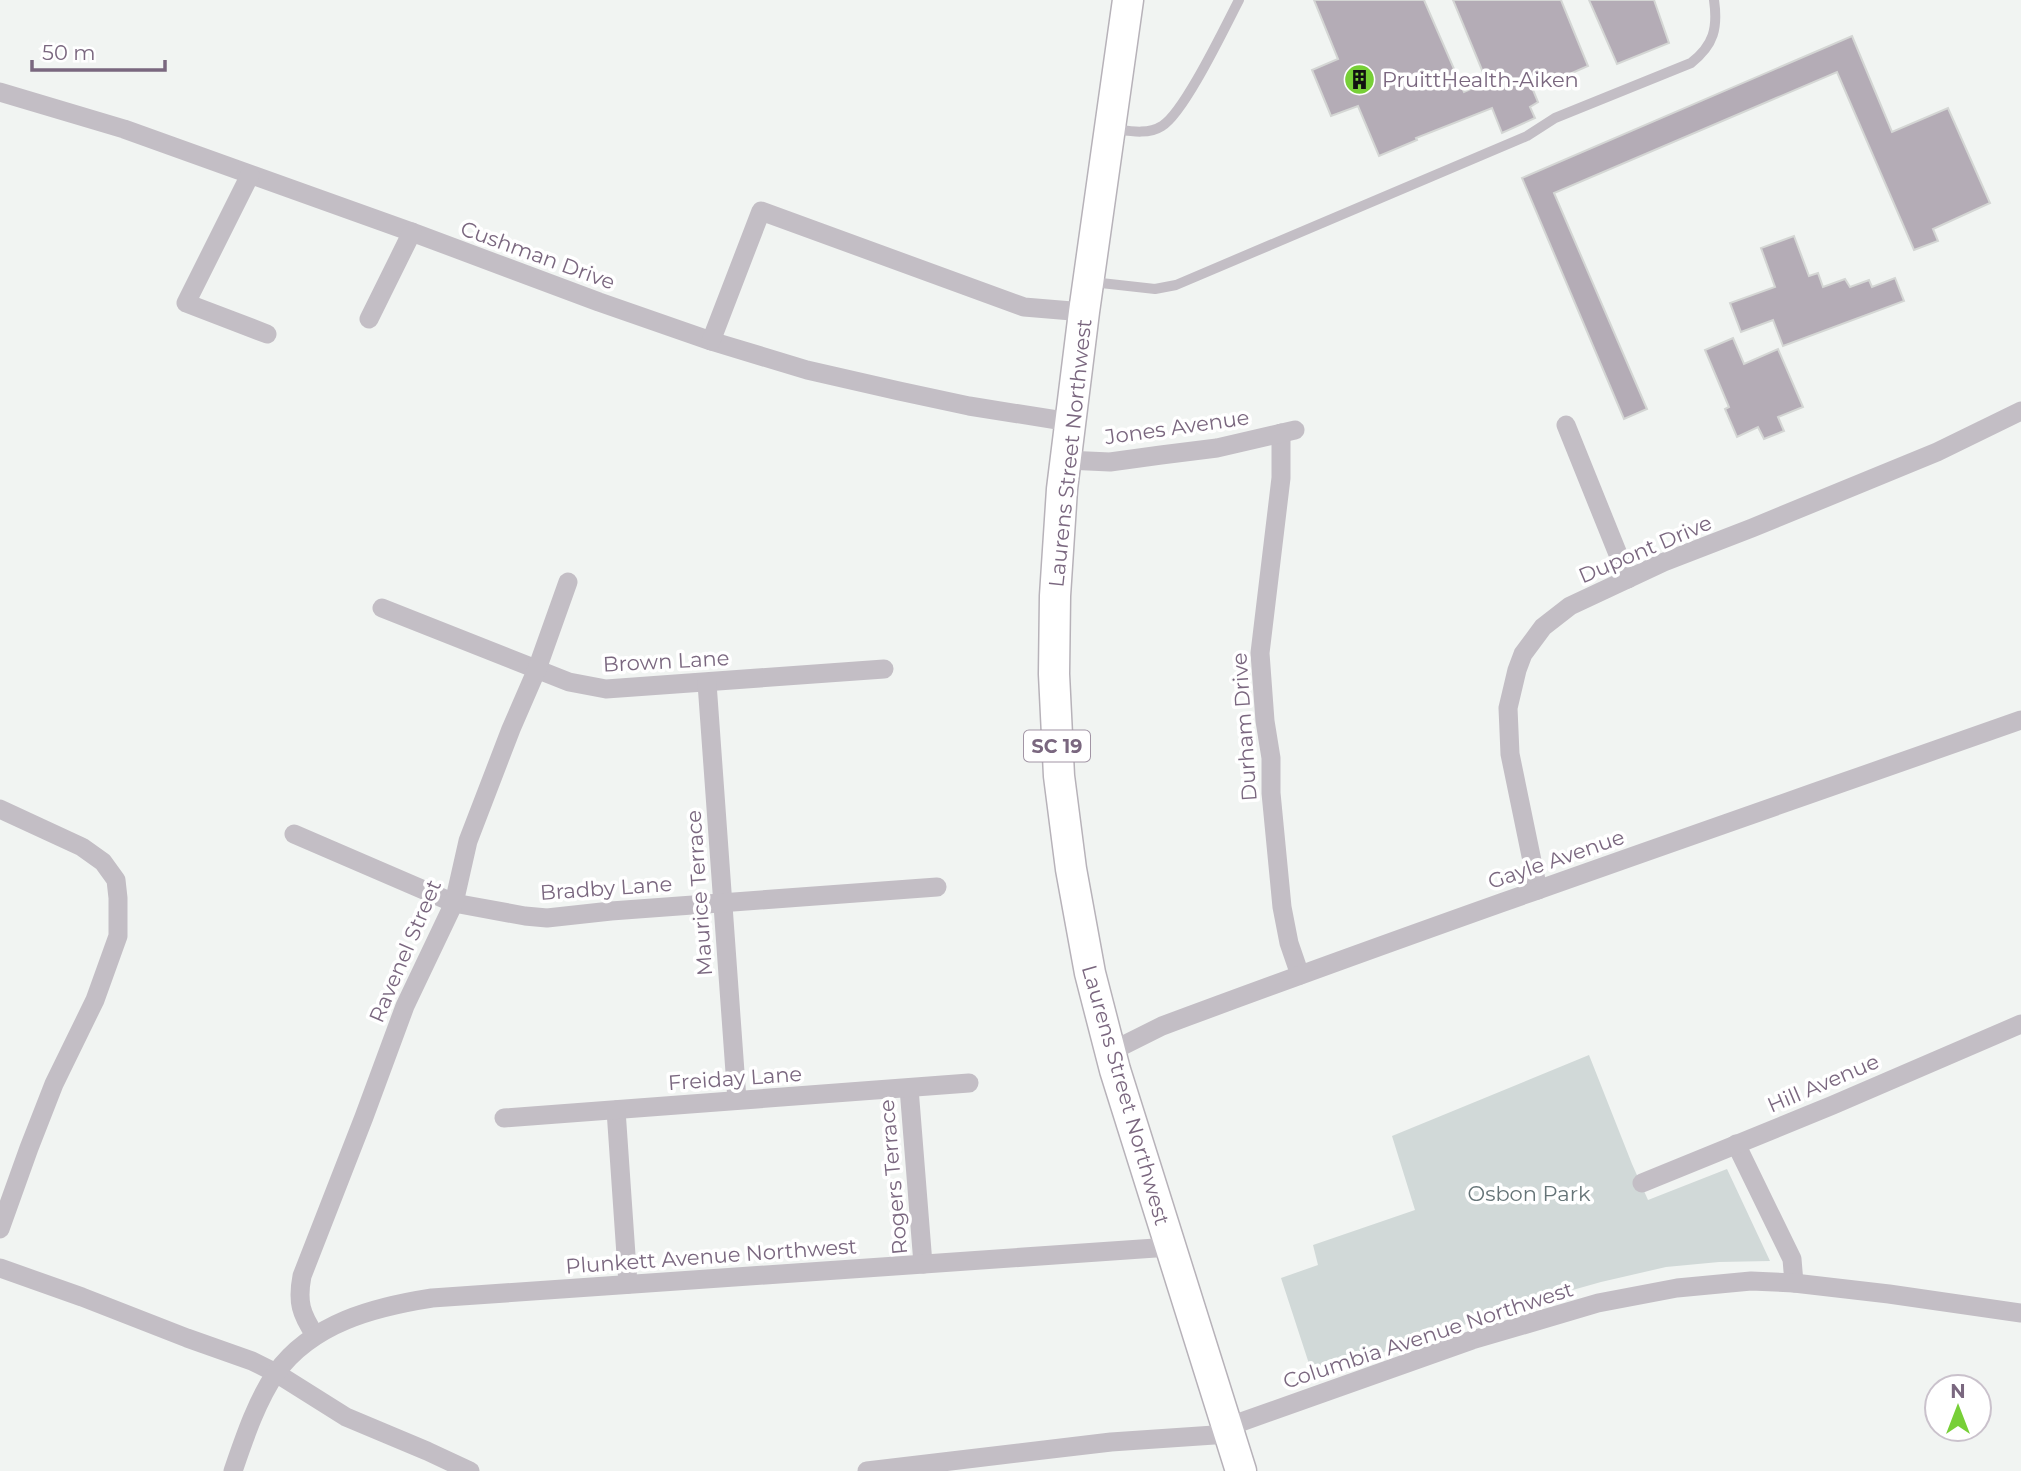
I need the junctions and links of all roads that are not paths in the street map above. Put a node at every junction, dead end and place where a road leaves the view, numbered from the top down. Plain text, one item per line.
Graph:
1 (1128, 0) edge
2 (1240, 0) edge
3 (1714, 0) edge
4 (0, 92) edge
5 (1110, 129) junction
6 (250, 175) junction
7 (412, 232) junction
8 (1088, 281) junction
9 (1084, 313) junction
10 (369, 319) dead end
11 (267, 334) dead end
12 (711, 341) junction
13 (2021, 411) edge
14 (1070, 422) junction
15 (1566, 425) dead end
16 (1288, 431) joint
17 (1066, 460) junction
18 (1628, 579) junction
19 (568, 582) dead end
20 (382, 608) dead end
21 (537, 669) junction
22 (884, 669) dead end
23 (707, 683) junction
24 (2021, 720) edge
25 (0, 809) edge
26 (294, 834) dead end
27 (937, 887) dead end
28 (1538, 890) junction
29 (723, 902) junction
30 (454, 903) junction
31 (1300, 975) junction
32 (2021, 1024) edge
33 (1110, 1052) junction
34 (969, 1083) dead end
35 (909, 1087) junction
36 (737, 1100) junction
37 (616, 1110) junction
38 (504, 1118) dead end
39 (1737, 1144) junction
40 (1643, 1183) dead end
41 (0, 1229) edge
42 (1170, 1247) junction
43 (923, 1264) junction
44 (0, 1268) edge
45 (1794, 1283) junction
46 (628, 1284) junction
47 (2021, 1313) edge
48 (315, 1335) junction
49 (276, 1373) junction
50 (1228, 1431) junction
51 (233, 1471) edge
52 (470, 1471) edge
53 (867, 1471) edge
54 (1241, 1471) edge

1 - 5 main road, Laurens Street Northwest / SC 19
2 - 5 lane
3 - 8 lane
4 - 6 street, Cushman Drive
5 - 8 main road, Laurens Street Northwest / SC 19
6 - 7 street, Cushman Drive
6 - 11 street
7 - 10 street
7 - 12 street, Cushman Drive
8 - 9 main road, Laurens Street Northwest / SC 19
9 - 12 street
9 - 14 main road, Laurens Street Northwest / SC 19
12 - 14 street, Cushman Drive
13 - 18 street, Dupont Drive
14 - 17 main road, Laurens Street Northwest / SC 19
15 - 18 street
16 - 17 street, Jones Avenue
16 - 31 street, Durham Drive
17 - 33 main road, Laurens Street Northwest / SC 19
18 - 28 street, Dupont Drive
19 - 21 street, Ravenel Street
20 - 21 street, Brown Lane
21 - 23 street, Brown Lane
21 - 30 street, Ravenel Street
22 - 23 street, Brown Lane
23 - 29 street, Maurice Terrace
24 - 28 street, Gayle Avenue
25 - 41 street
26 - 30 street, Bradby Lane
27 - 29 street, Bradby Lane
28 - 31 street, Gayle Avenue
29 - 30 street, Bradby Lane
29 - 36 street, Maurice Terrace
30 - 48 street, Ravenel Street
31 - 33 street, Gayle Avenue
32 - 39 street, Hill Avenue
33 - 42 main road, Laurens Street Northwest / SC 19
34 - 35 street, Freiday Lane
35 - 36 street, Freiday Lane
35 - 43 street, Rogers Terrace
36 - 37 street, Freiday Lane
37 - 38 street, Freiday Lane
37 - 46 street
39 - 40 street, Hill Avenue
39 - 45 street
42 - 43 street, Plunkett Avenue Northwest
42 - 50 main road, Laurens Street Northwest / SC 19
43 - 46 street, Plunkett Avenue Northwest
44 - 49 street
45 - 47 street, Columbia Avenue Northwest
45 - 50 street, Columbia Avenue Northwest
46 - 48 street, Plunkett Avenue Northwest
48 - 49 street, Plunkett Avenue Northwest
49 - 51 street
49 - 52 street
50 - 53 street, Columbia Avenue Northwest
50 - 54 main road, Laurens Street Northwest / SC 19

